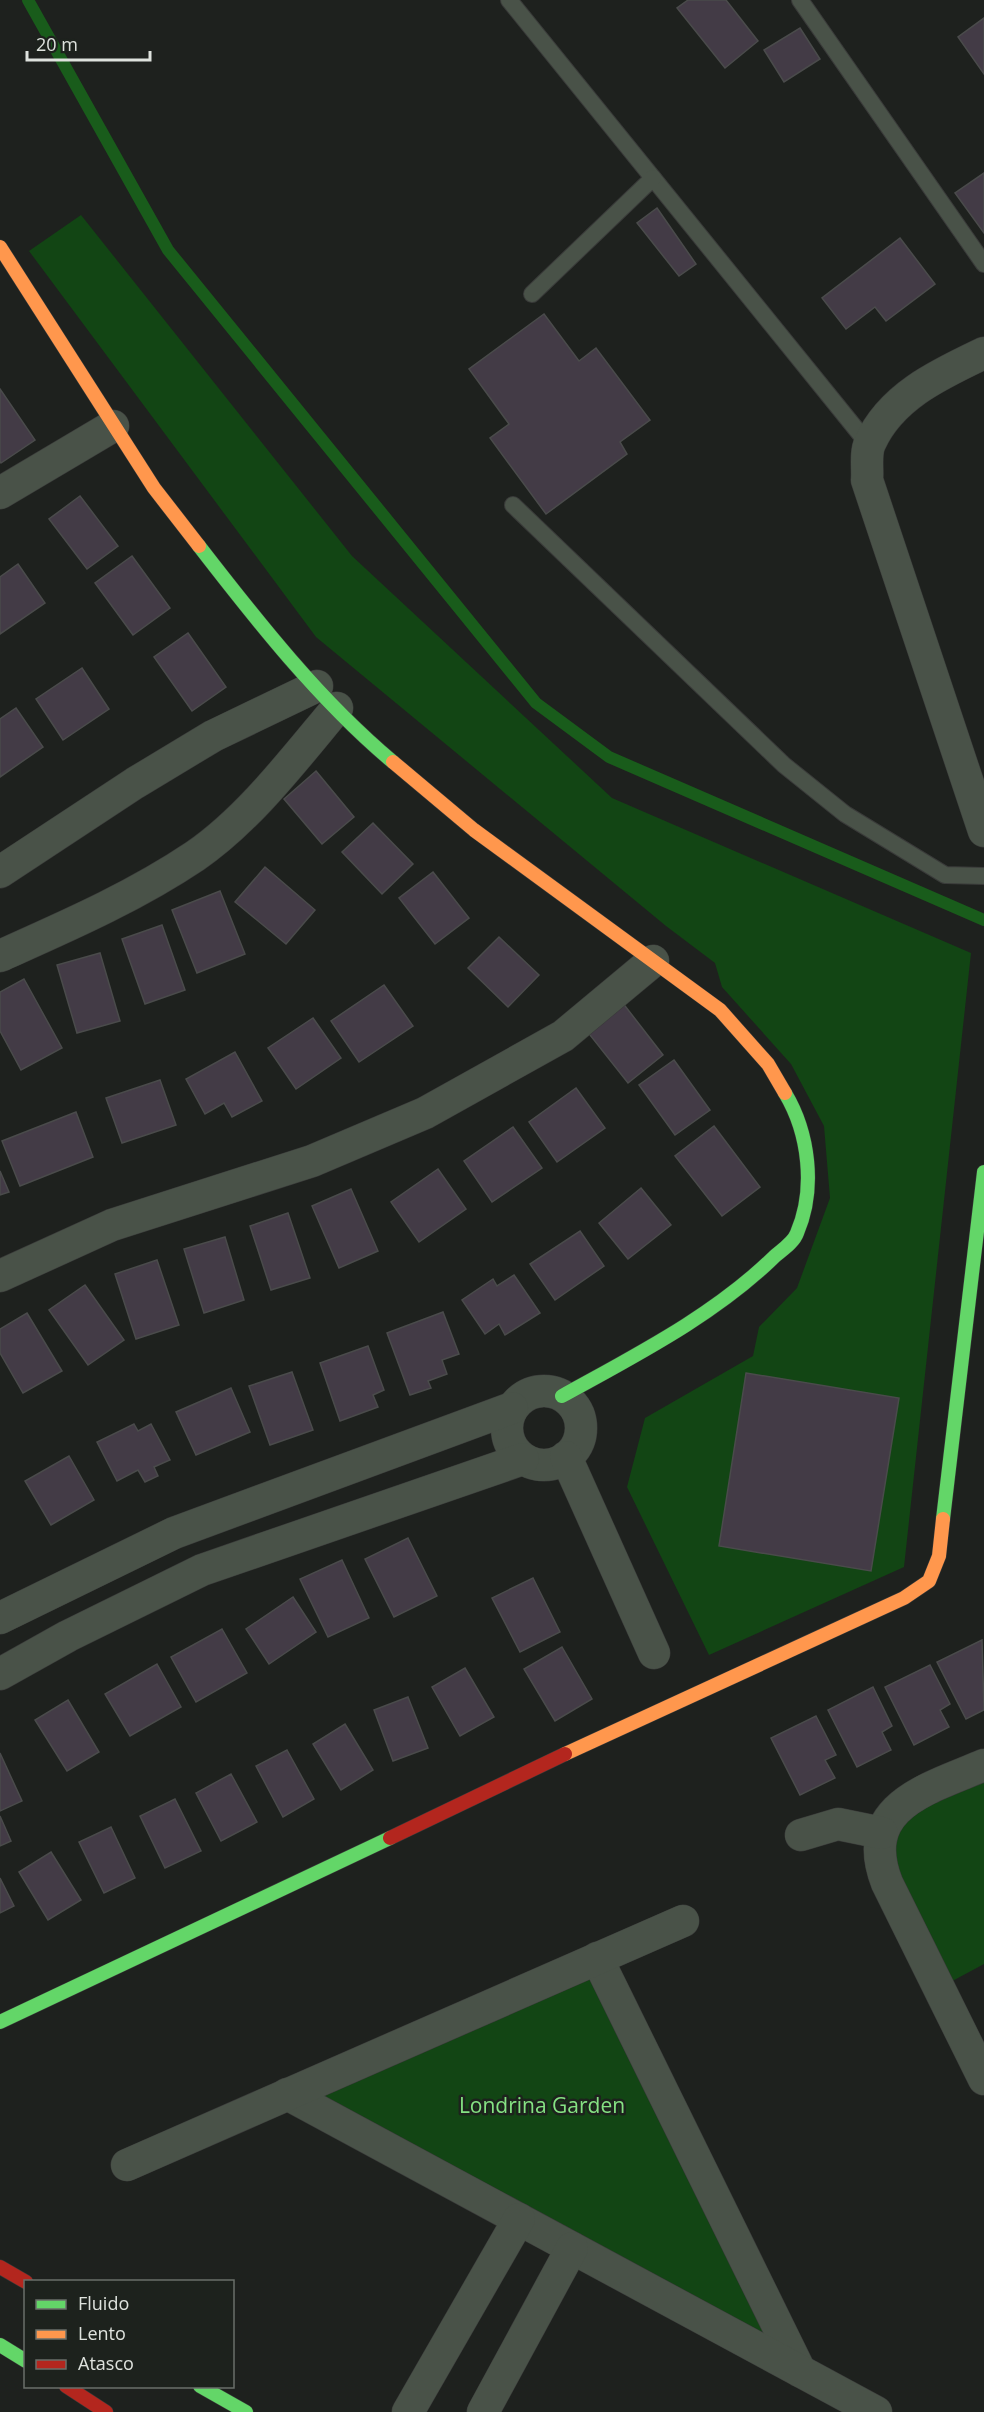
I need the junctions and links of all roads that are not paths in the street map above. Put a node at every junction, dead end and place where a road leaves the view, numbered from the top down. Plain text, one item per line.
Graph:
1 (509, 0) edge
2 (800, 0) edge
3 (653, 178) junction
4 (0, 247) edge
5 (984, 264) edge
6 (532, 294) dead end
7 (984, 352) edge
8 (113, 426) junction
9 (869, 445) junction
10 (0, 493) edge
11 (513, 505) dead end
12 (327, 697) junction
13 (984, 831) edge
14 (0, 872) edge
15 (984, 876) edge
16 (0, 956) edge
17 (653, 961) junction
18 (984, 1172) edge
19 (0, 1276) edge
20 (562, 1396) junction
21 (512, 1408) junction
22 (567, 1457) junction
23 (523, 1459) junction
24 (274, 1497) junction
25 (287, 1541) junction
26 (0, 1618) edge
27 (654, 1653) dead end
28 (0, 1674) edge
29 (984, 1765) edge
30 (882, 1833) junction
31 (801, 1835) dead end
32 (683, 1921) dead end
33 (597, 1959) junction
34 (0, 2022) edge
35 (984, 2079) edge
36 (287, 2094) junction
37 (127, 2165) dead end
38 (519, 2219) junction
39 (572, 2248) junction
40 (0, 2267) edge
41 (24, 2281) edge
42 (0, 2345) edge
43 (24, 2360) edge
44 (800, 2371) junction
45 (69, 2388) edge
46 (204, 2388) edge
47 (106, 2412) edge
48 (246, 2412) edge
49 (408, 2412) edge
50 (483, 2412) edge
51 (876, 2412) edge

1 - 3 lane
2 - 5 lane
3 - 6 lane
3 - 9 lane
4 - 8 street
7 - 9 street
8 - 10 street
8 - 12 street
9 - 13 street
11 - 15 lane
12 - 14 street
12 - 16 street
12 - 17 street
17 - 19 street
17 - 20 street
18 - 34 street
20 - 21 street
20 - 22 street
21 - 23 street
21 - 24 street
22 - 23 street
22 - 27 street
23 - 25 street
24 - 25 street
24 - 26 street
25 - 28 street
29 - 30 street
30 - 31 street
30 - 35 street
32 - 33 street
33 - 36 street
33 - 44 street
36 - 37 street
36 - 38 street
38 - 39 street
38 - 49 street
39 - 44 street
39 - 50 street
40 - 41 street
42 - 43 street
44 - 51 street
45 - 47 street
46 - 48 street

